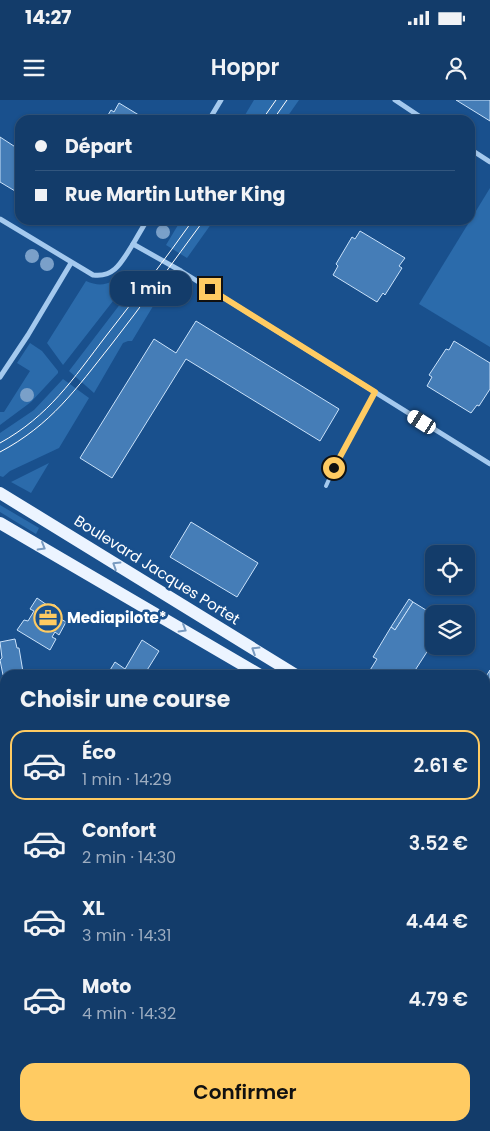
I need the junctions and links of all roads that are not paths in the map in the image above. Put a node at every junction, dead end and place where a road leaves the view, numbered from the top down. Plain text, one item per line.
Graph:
1 (221, 100) edge
2 (394, 100) edge
3 (212, 115) edge
4 (417, 115) edge
5 (475, 152) edge
6 (490, 162) edge
7 (0, 219) edge
8 (144, 225) edge
9 (132, 244) junction
10 (71, 263) junction
11 (0, 377) edge
12 (375, 392) junction
13 (490, 464) edge
14 (326, 486) dead end
15 (0, 493) edge
16 (1, 524) edge
17 (252, 670) edge
18 (288, 670) edge

1 - 3 street
2 - 4 street
5 - 6 street
7 - 10 street
8 - 9 street
9 - 10 street
9 - 12 street
10 - 11 street
12 - 13 street
12 - 14 lane
18 -> 15 main road, Boulevard Jacques Portet
16 -> 17 main road

